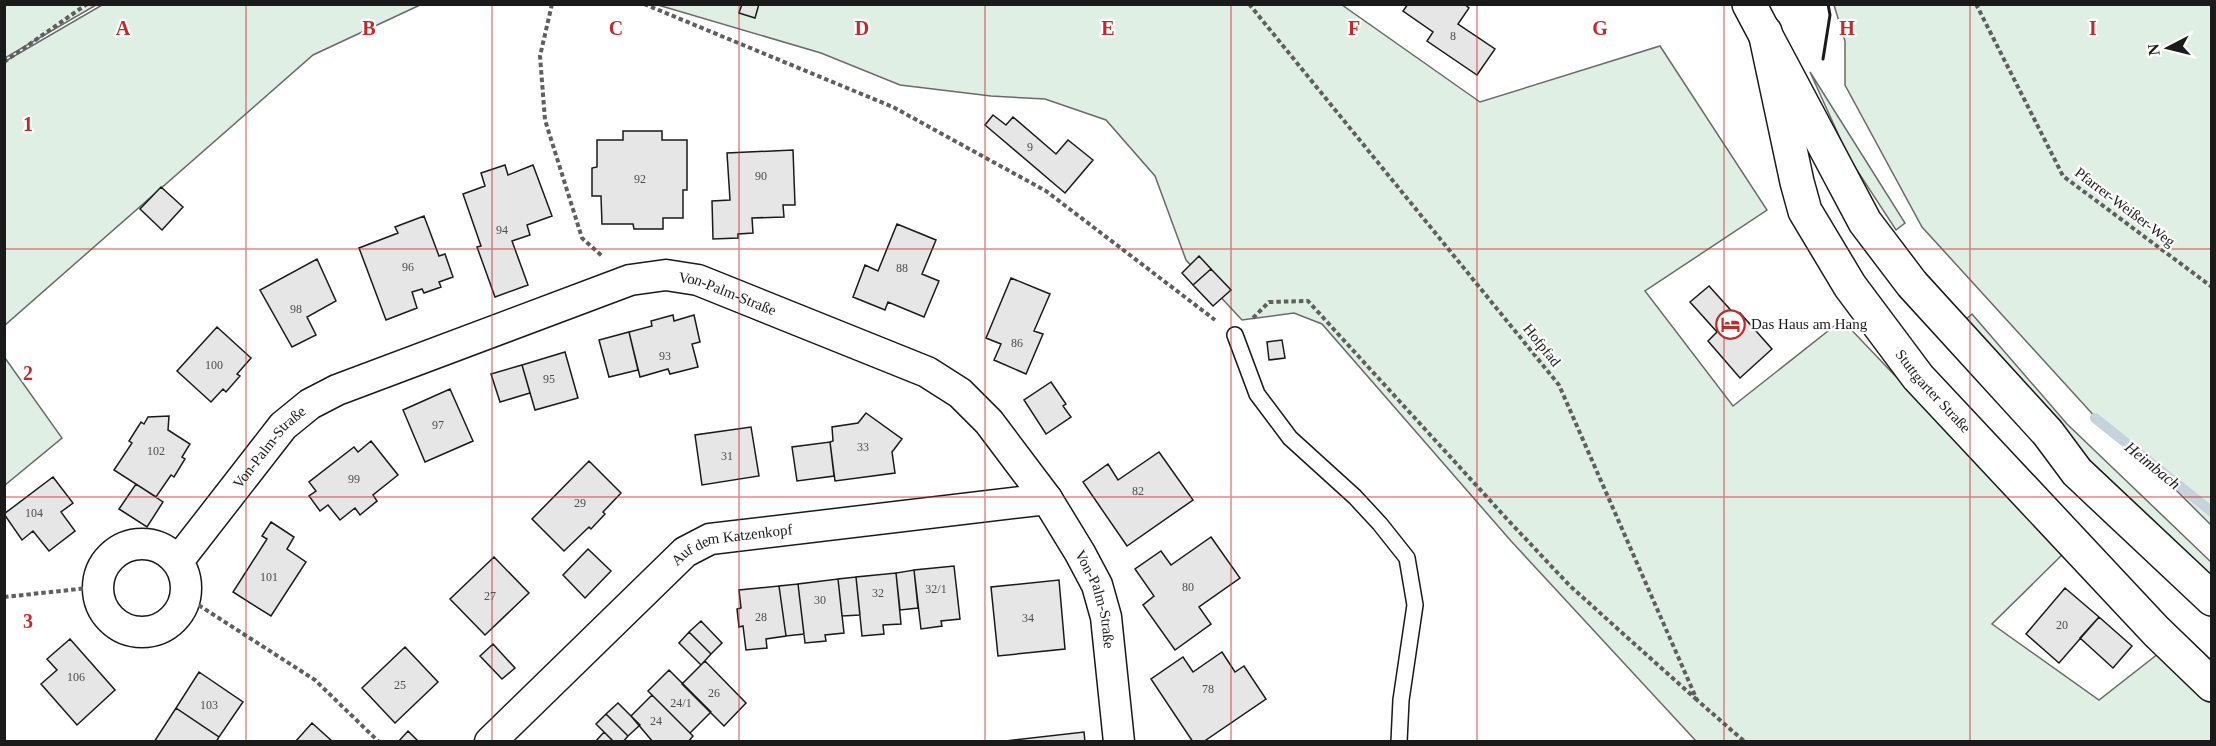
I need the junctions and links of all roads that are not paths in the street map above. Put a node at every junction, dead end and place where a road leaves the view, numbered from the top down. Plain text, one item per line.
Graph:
1 (1757, 18) edge
2 (1235, 335) road end
3 (1047, 499) junction
4 (178, 561) junction
5 (2211, 599) edge
6 (2211, 685) edge
7 (490, 741) edge
8 (1119, 741) edge
9 (1399, 741) edge

1 - 5 main road
1 - 6 main road, Stuttgarter Straße
2 - 9 lane
3 - 4 street, Von-Palm-Straße
3 - 7 street, Auf dem Katzenkopf
3 - 8 street, Von-Palm-Straße
4 - 4 street

